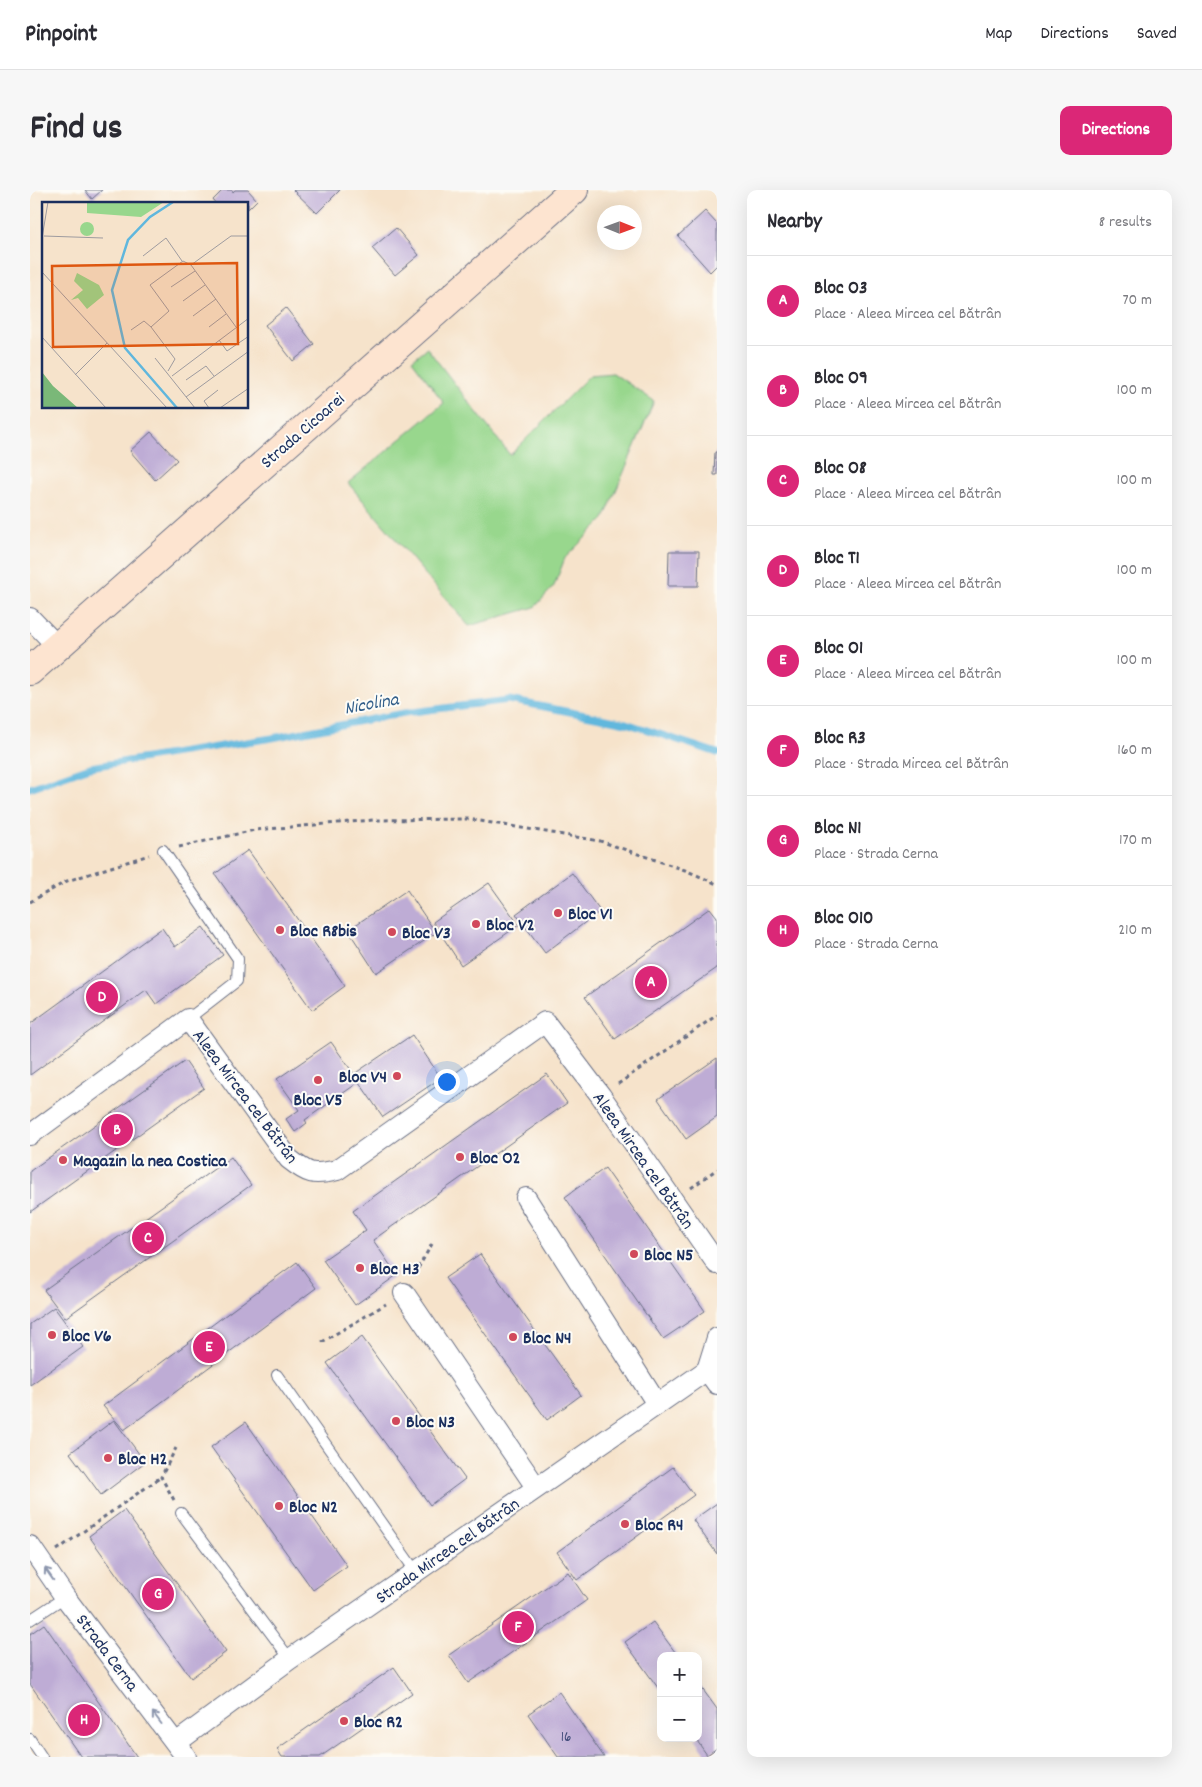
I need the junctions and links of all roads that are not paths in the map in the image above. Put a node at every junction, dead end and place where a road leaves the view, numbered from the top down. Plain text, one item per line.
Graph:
1 (574, 190) edge
2 (30, 618) edge
3 (57, 646) junction
4 (30, 671) edge
5 (163, 850) road end
6 (188, 1019) junction
7 (30, 1135) edge
8 (526, 1198) dead end
9 (717, 1264) edge
10 (404, 1293) dead end
11 (717, 1338) edge
12 (278, 1375) dead end
13 (712, 1377) edge
14 (657, 1404) junction
15 (536, 1487) junction
16 (182, 1513) road end
17 (35, 1554) edge
18 (416, 1572) junction
19 (66, 1596) junction
20 (30, 1620) edge
21 (290, 1659) junction
22 (30, 1739) edge
23 (181, 1750) edge
24 (42, 1757) edge

1 - 3 street, Strada Cicoarei
2 - 3 street
3 - 4 street, Strada Cicoarei
5 - 6 lane
6 - 7 street, Aleea Mircea cel Bătrân
6 - 9 street, Aleea Mircea cel Bătrân
8 - 14 street
10 - 15 street
11 - 13 street
12 - 18 lane
13 - 14 street, Strada Mircea cel Bătrân
14 - 15 street, Strada Mircea cel Bătrân
15 - 18 street, Strada Mircea cel Bătrân
16 - 21 lane
19 -> 17 street, Strada Cerna
18 - 21 street, Strada Mircea cel Bătrân
19 - 20 lane
23 -> 19 street, Strada Cerna
21 - 23 street, Strada Mircea cel Bătrân
22 - 24 lane

